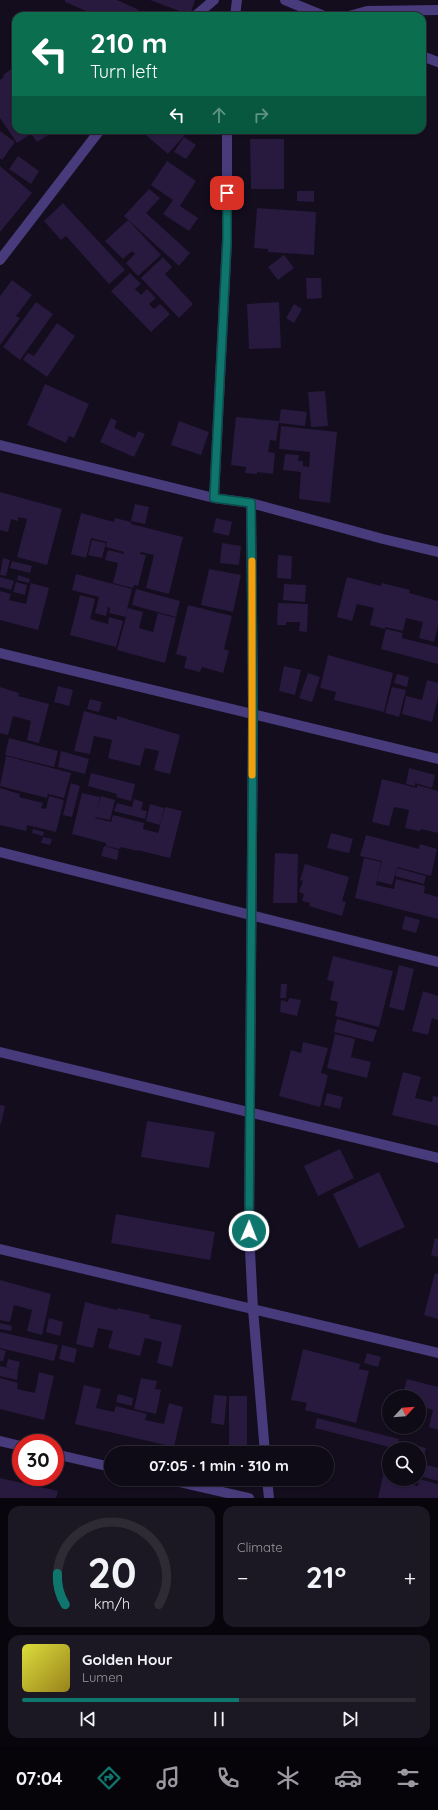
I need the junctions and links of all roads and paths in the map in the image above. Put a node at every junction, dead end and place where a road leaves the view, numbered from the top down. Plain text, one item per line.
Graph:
1 (214, 0) edge
2 (237, 0) edge
3 (285, 0) edge
4 (438, 10) edge
5 (200, 12) edge
6 (236, 12) edge
7 (314, 12) edge
8 (368, 12) edge
9 (426, 58) edge
10 (438, 62) edge
11 (97, 134) edge
12 (227, 134) edge
13 (0, 260) edge
14 (0, 446) edge
15 (214, 498) junction
16 (251, 503) junction
17 (438, 552) edge
18 (0, 653) edge
19 (253, 714) junction
20 (438, 759) edge
21 (0, 852) edge
22 (252, 917) junction
23 (438, 962) edge
24 (0, 1052) edge
25 (251, 1113) junction
26 (438, 1158) edge
27 (0, 1249) edge
28 (253, 1309) junction
29 (438, 1352) edge
30 (0, 1441) edge
31 (12, 1444) edge
32 (264, 1446) edge
33 (64, 1456) edge
34 (104, 1465) edge
35 (197, 1486) edge
36 (267, 1486) edge
37 (250, 1498) edge
38 (268, 1498) edge

1 - 5 street
2 - 6 street
3 - 7 street
4 - 8 street
9 - 10 street
11 - 13 street
12 - 15 street
14 - 15 street
15 - 16 street
16 - 17 street
16 - 19 street
18 - 19 street
19 - 20 street
19 - 22 street
21 - 22 street
22 - 23 street
22 - 25 street
24 - 25 street
25 - 26 street
25 - 28 street
27 - 28 street
28 - 29 street
28 - 32 street
30 - 31 street
33 - 34 street
35 - 37 street
36 - 38 street

